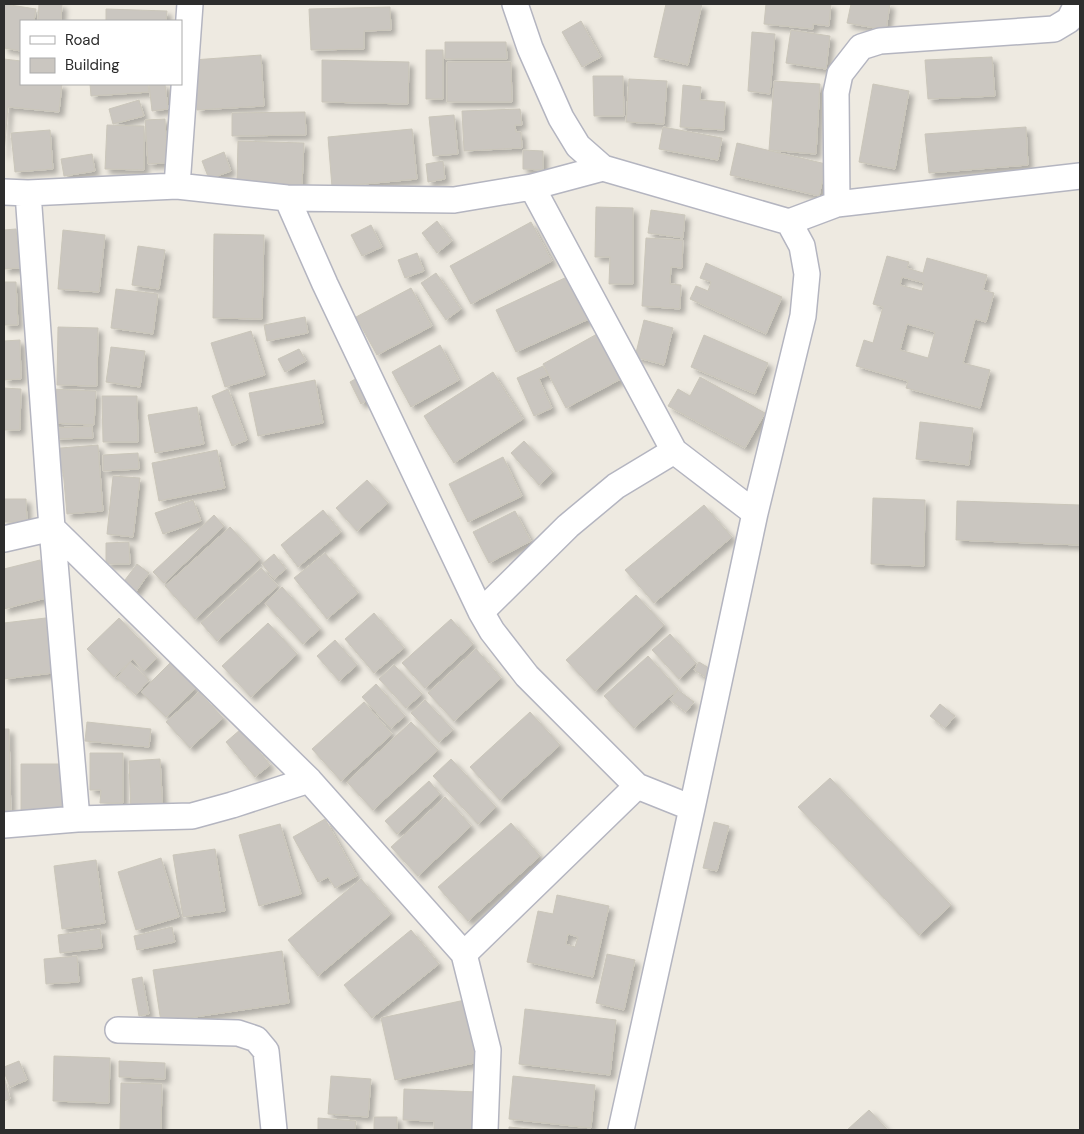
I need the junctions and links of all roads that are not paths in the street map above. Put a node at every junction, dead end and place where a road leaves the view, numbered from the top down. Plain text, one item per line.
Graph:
1 (190, 4) edge
2 (515, 4) edge
3 (1077, 4) edge
4 (603, 168) junction
5 (1080, 176) edge
6 (177, 186) junction
7 (532, 187) junction
8 (4, 192) edge
9 (28, 193) junction
10 (287, 198) junction
11 (837, 204) junction
12 (789, 222) junction
13 (674, 451) junction
14 (755, 512) junction
15 (52, 528) junction
16 (4, 539) edge
17 (481, 612) junction
18 (309, 780) junction
19 (637, 786) junction
20 (692, 808) junction
21 (77, 819) junction
22 (4, 825) edge
23 (464, 954) junction
24 (118, 1030) dead end
25 (274, 1130) edge
26 (485, 1130) edge
27 (621, 1130) edge

1 - 6 street
2 - 4 street
3 - 11 street
4 - 7 street
4 - 12 street
5 - 11 street
6 - 9 street
6 - 10 street
7 - 10 street
7 - 13 street
8 - 9 street
9 - 15 street
10 - 17 street
11 - 12 street
12 - 14 street
13 - 14 street
13 - 17 street
14 - 20 street
15 - 16 street
15 - 18 street
15 - 21 street
17 - 19 street
18 - 21 street
18 - 23 street
19 - 20 street
19 - 23 street
20 - 27 street
21 - 22 street
23 - 26 street
24 - 25 street

